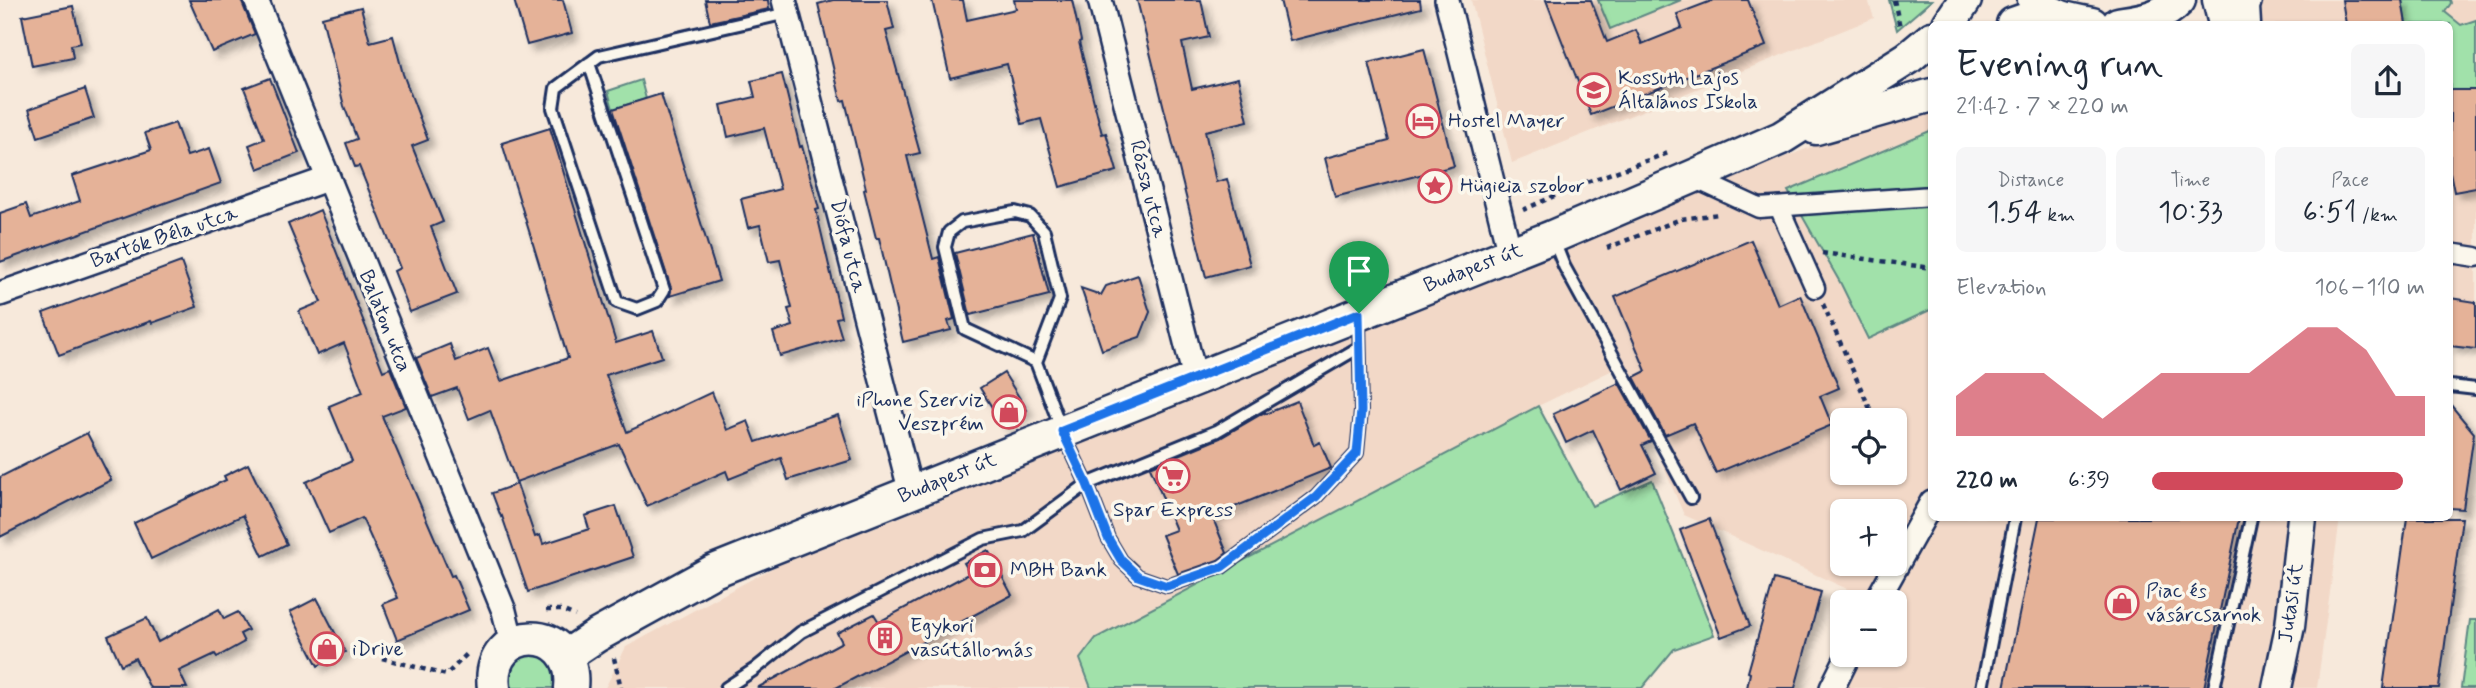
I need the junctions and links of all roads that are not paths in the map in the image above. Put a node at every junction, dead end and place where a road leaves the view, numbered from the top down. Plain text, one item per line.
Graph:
1 (256, 0) edge
2 (1100, 0) edge
3 (1447, 0) edge
4 (1965, 0) edge
5 (2179, 0) edge
6 (2217, 0) edge
7 (2245, 0) edge
8 (786, 6) edge
9 (2040, 6) edge
10 (1951, 21) edge
11 (2018, 21) edge
12 (2070, 21) edge
13 (2162, 21) edge
14 (2222, 21) edge
15 (2244, 21) edge
16 (1924, 49) edge
17 (589, 63) junction
18 (1928, 96) edge
19 (1781, 138) junction
20 (1692, 177) junction
21 (327, 179) junction
22 (1928, 196) edge
23 (1779, 207) junction
24 (1552, 237) junction
25 (2453, 253) edge
26 (1510, 254) junction
27 (2476, 257) edge
28 (1815, 288) road end
29 (0, 294) edge
30 (1359, 313) junction
31 (1358, 348) junction
32 (1036, 362) junction
33 (1195, 378) junction
34 (2453, 386) edge
35 (2476, 390) edge
36 (1062, 431) junction
37 (1087, 484) junction
38 (911, 493) junction
39 (1691, 498) dead end
40 (1928, 509) edge
41 (2014, 521) edge
42 (2250, 521) edge
43 (2302, 521) edge
44 (1883, 590) edge
45 (512, 643) junction
46 (566, 656) junction
47 (1842, 667) edge
48 (494, 688) edge
49 (571, 688) edge
50 (726, 688) edge
51 (1832, 688) edge
52 (1982, 688) edge
53 (2214, 688) edge
54 (2277, 688) edge

1 - 21 street, Balaton utca
2 - 33 street, Rózsa utca
3 - 26 street
4 - 10 main road
5 - 13 main road
6 - 14 street
7 - 15 main road
8 - 17 lane
8 - 38 street, Diófa utca
9 - 11 main road
9 - 12 main road
16 - 19 main road, Budapest út
17 - 17 lane
18 - 19 main road
19 - 20 main road, Budapest út
20 - 23 street
20 - 24 main road, Budapest út
21 - 29 street, Bartók Béla utca
21 - 45 street, Balaton utca
22 - 23 street
23 - 28 street
24 - 26 main road, Budapest út
24 - 39 lane
25 - 27 street
26 - 30 main road, Budapest út
30 - 31 lane
30 - 33 main road, Budapest út
31 - 37 lane
31 - 37 lane
32 - 32 lane
32 - 36 lane
33 - 36 main road, Budapest út
34 - 35 lane
36 - 37 lane
36 - 38 main road, Budapest út
37 - 50 lane
38 - 46 main road, Budapest út
40 - 44 street
41 - 52 lane
42 - 53 lane
43 - 54 street, Jutasi út
45 - 46 main road
45 - 48 main road
46 - 49 main road
47 - 51 street

